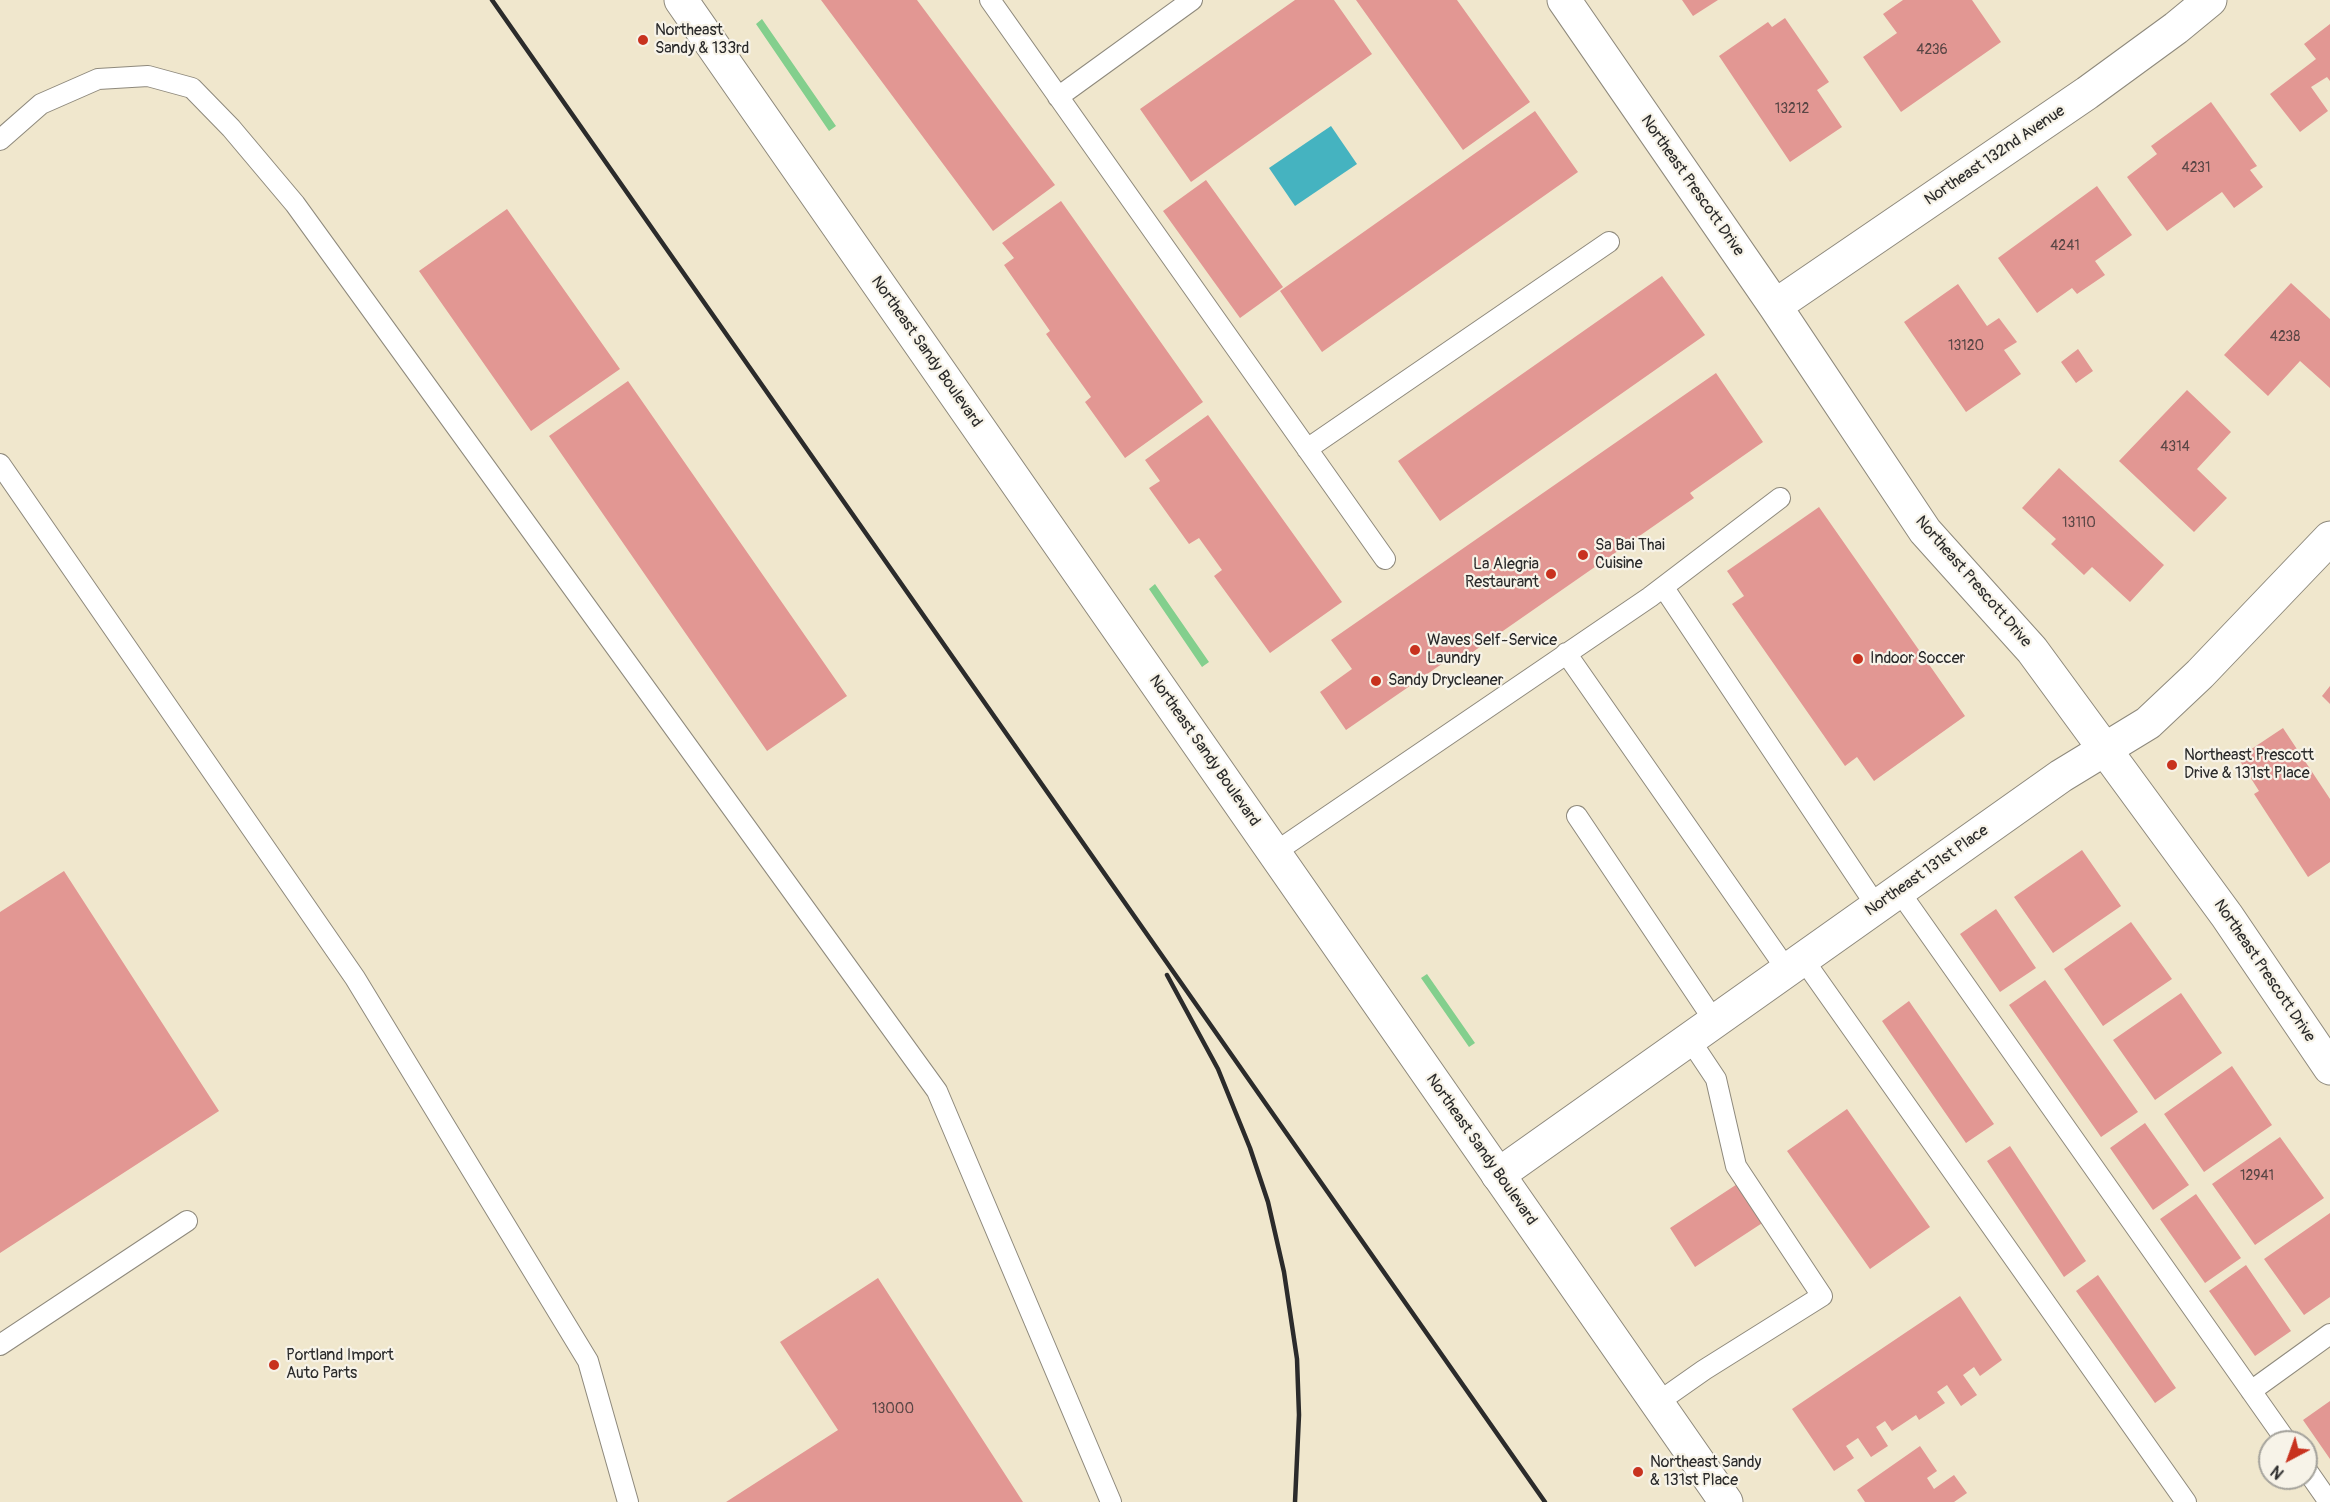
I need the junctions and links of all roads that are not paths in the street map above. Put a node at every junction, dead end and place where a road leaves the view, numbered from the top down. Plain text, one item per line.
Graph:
1 (681, 0) edge
2 (990, 0) edge
3 (1192, 0) edge
4 (1564, 0) edge
5 (2210, 0) edge
6 (1058, 98) junction
7 (0, 140) edge
8 (1609, 242) dead end
9 (1775, 306) junction
10 (1307, 449) junction
11 (0, 464) edge
12 (1780, 498) dead end
13 (2330, 538) edge
14 (1385, 559) dead end
15 (1664, 588) junction
16 (1566, 653) junction
17 (2105, 749) junction
18 (1576, 816) dead end
19 (1275, 853) junction
20 (1888, 899) junction
21 (1795, 965) junction
22 (1702, 1031) junction
23 (2330, 1068) edge
24 (1498, 1175) junction
25 (187, 1221) dead end
26 (2330, 1334) edge
27 (0, 1345) edge
28 (2251, 1391) junction
29 (1657, 1402) junction
30 (2279, 1430) edge
31 (2318, 1486) edge
32 (628, 1502) edge
33 (1111, 1502) edge
34 (1726, 1502) edge
35 (2186, 1502) edge
36 (2330, 1502) edge

1 - 19 street, Northeast Sandy Boulevard
2 - 6 lane
3 - 6 lane
4 - 9 street, Northeast Prescott Drive
5 - 9 street, Northeast 132nd Avenue
6 - 10 lane
7 - 33 lane
8 - 10 lane
9 - 17 street, Northeast Prescott Drive
10 - 14 lane
11 - 32 lane
12 - 15 lane
13 - 17 street, Northeast 131st Place
15 - 16 lane
15 - 20 lane
16 - 19 lane
16 - 21 lane
17 - 20 street, Northeast 131st Place
17 - 23 street, Northeast Prescott Drive
18 - 22 lane
19 - 24 street, Northeast Sandy Boulevard
20 - 21 street, Northeast 131st Place
20 - 28 lane
21 - 22 street, Northeast 131st Place
21 - 35 lane
22 - 24 street, Northeast 131st Place
22 - 29 lane
24 - 29 street, Northeast Sandy Boulevard
25 - 27 lane
26 - 28 lane
28 - 30 lane
29 - 34 street, Northeast Sandy Boulevard
31 - 36 lane

